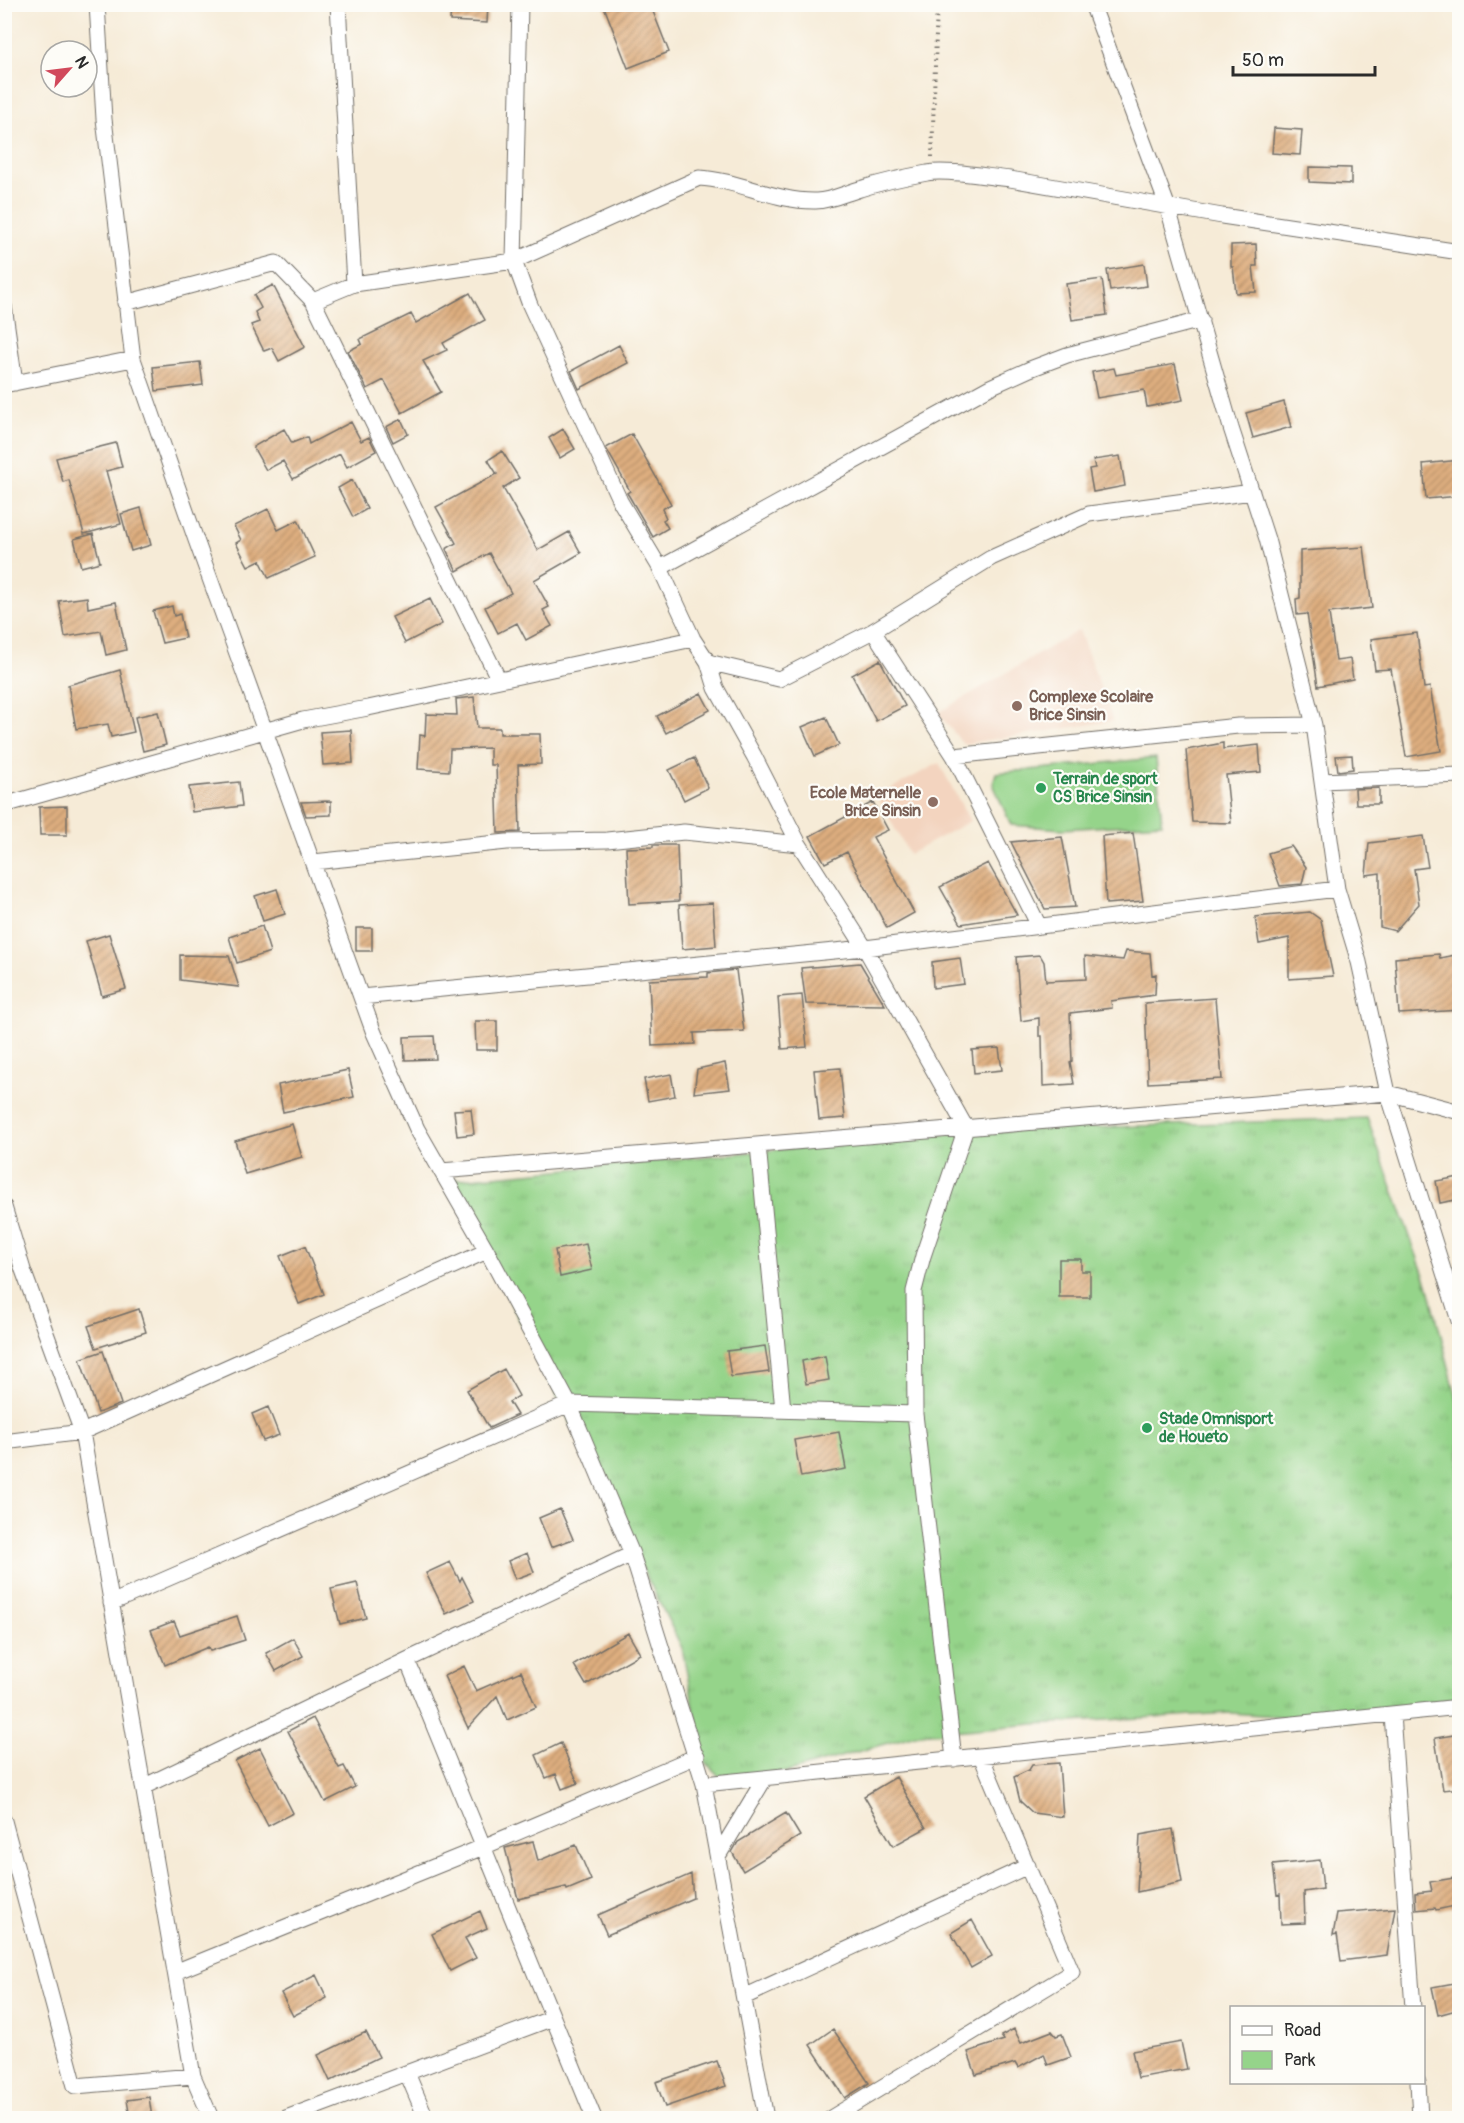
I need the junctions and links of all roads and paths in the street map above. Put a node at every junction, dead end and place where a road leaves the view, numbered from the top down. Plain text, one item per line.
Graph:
1 (97, 4) edge
2 (338, 4) edge
3 (520, 4) edge
4 (937, 4) edge
5 (1092, 4) edge
6 (931, 172) junction
7 (1167, 205) junction
8 (1460, 252) edge
9 (514, 261) junction
10 (354, 284) junction
11 (314, 301) junction
12 (125, 303) junction
13 (4, 306) edge
14 (1201, 320) junction
15 (133, 359) junction
16 (10, 384) edge
17 (1252, 492) junction
18 (660, 568) junction
19 (873, 631) junction
20 (693, 639) junction
21 (708, 662) junction
22 (499, 680) junction
23 (1314, 725) junction
24 (265, 730) junction
25 (954, 756) junction
26 (1460, 775) edge
27 (1322, 781) junction
28 (4, 805) edge
29 (799, 844) junction
30 (313, 862) junction
31 (1336, 889) junction
32 (1039, 926) junction
33 (865, 948) junction
34 (361, 997) junction
35 (1388, 1093) junction
36 (1460, 1112) edge
37 (966, 1128) junction
38 (758, 1145) junction
39 (441, 1171) junction
40 (4, 1208) edge
41 (487, 1251) junction
42 (1460, 1324) edge
43 (569, 1404) junction
44 (783, 1410) junction
45 (915, 1414) junction
46 (82, 1432) junction
47 (4, 1442) edge
48 (632, 1554) junction
49 (111, 1603) junction
50 (407, 1660) junction
51 (1460, 1707) edge
52 (1392, 1714) junction
53 (697, 1756) junction
54 (981, 1756) junction
55 (954, 1759) junction
56 (765, 1778) junction
57 (705, 1784) junction
58 (143, 1787) junction
59 (4, 1821) edge
60 (483, 1847) junction
61 (718, 1856) junction
62 (1028, 1866) junction
63 (175, 1971) junction
64 (744, 1997) junction
65 (1413, 2006) edge
66 (553, 2018) junction
67 (407, 2073) junction
68 (193, 2076) junction
69 (1418, 2084) edge
70 (211, 2118) edge
71 (286, 2118) edge
72 (426, 2118) edge
73 (594, 2118) edge
74 (766, 2118) edge
75 (831, 2118) edge
76 (1420, 2118) edge

1 - 12 street
2 - 10 street
3 - 9 street
4 - 6 path
5 - 7 street
6 - 7 street
6 - 9 street
7 - 8 street
7 - 14 street
9 - 10 street
9 - 18 street
10 - 11 street
11 - 12 street
11 - 22 street
12 - 15 street
13 - 16 street
14 - 17 street
14 - 18 street
15 - 16 street
15 - 24 street
17 - 19 street
17 - 23 street
18 - 20 street
19 - 21 street
19 - 25 street
20 - 21 street
20 - 22 street
21 - 29 street
22 - 24 street
23 - 25 street
23 - 27 street
24 - 28 street
24 - 30 street
25 - 32 street
26 - 27 street
27 - 31 street
29 - 30 street
29 - 33 street
30 - 34 street
31 - 32 street
31 - 35 street
32 - 33 street
33 - 34 street
33 - 37 street
34 - 39 street
35 - 36 street
35 - 37 street
35 - 42 street
37 - 38 street
37 - 45 street
38 - 39 street
38 - 44 street
39 - 41 street
40 - 46 street
41 - 43 street
41 - 46 street
43 - 44 street
43 - 48 street
43 - 49 street
44 - 45 street
45 - 55 street
46 - 47 street
46 - 49 street
48 - 50 street
48 - 53 street
49 - 58 street
50 - 58 street
50 - 60 street
51 - 52 street
52 - 54 street
52 - 65 street
53 - 57 street
53 - 60 street
54 - 55 street
54 - 62 street
55 - 56 street
56 - 57 street
56 - 61 street
57 - 61 street
58 - 63 street
59 - 68 street
60 - 63 street
60 - 66 street
61 - 64 street
62 - 64 street
62 - 75 street
63 - 68 street
64 - 74 street
66 - 67 street
66 - 73 street
67 - 71 street
67 - 72 street
68 - 70 street
69 - 76 street

